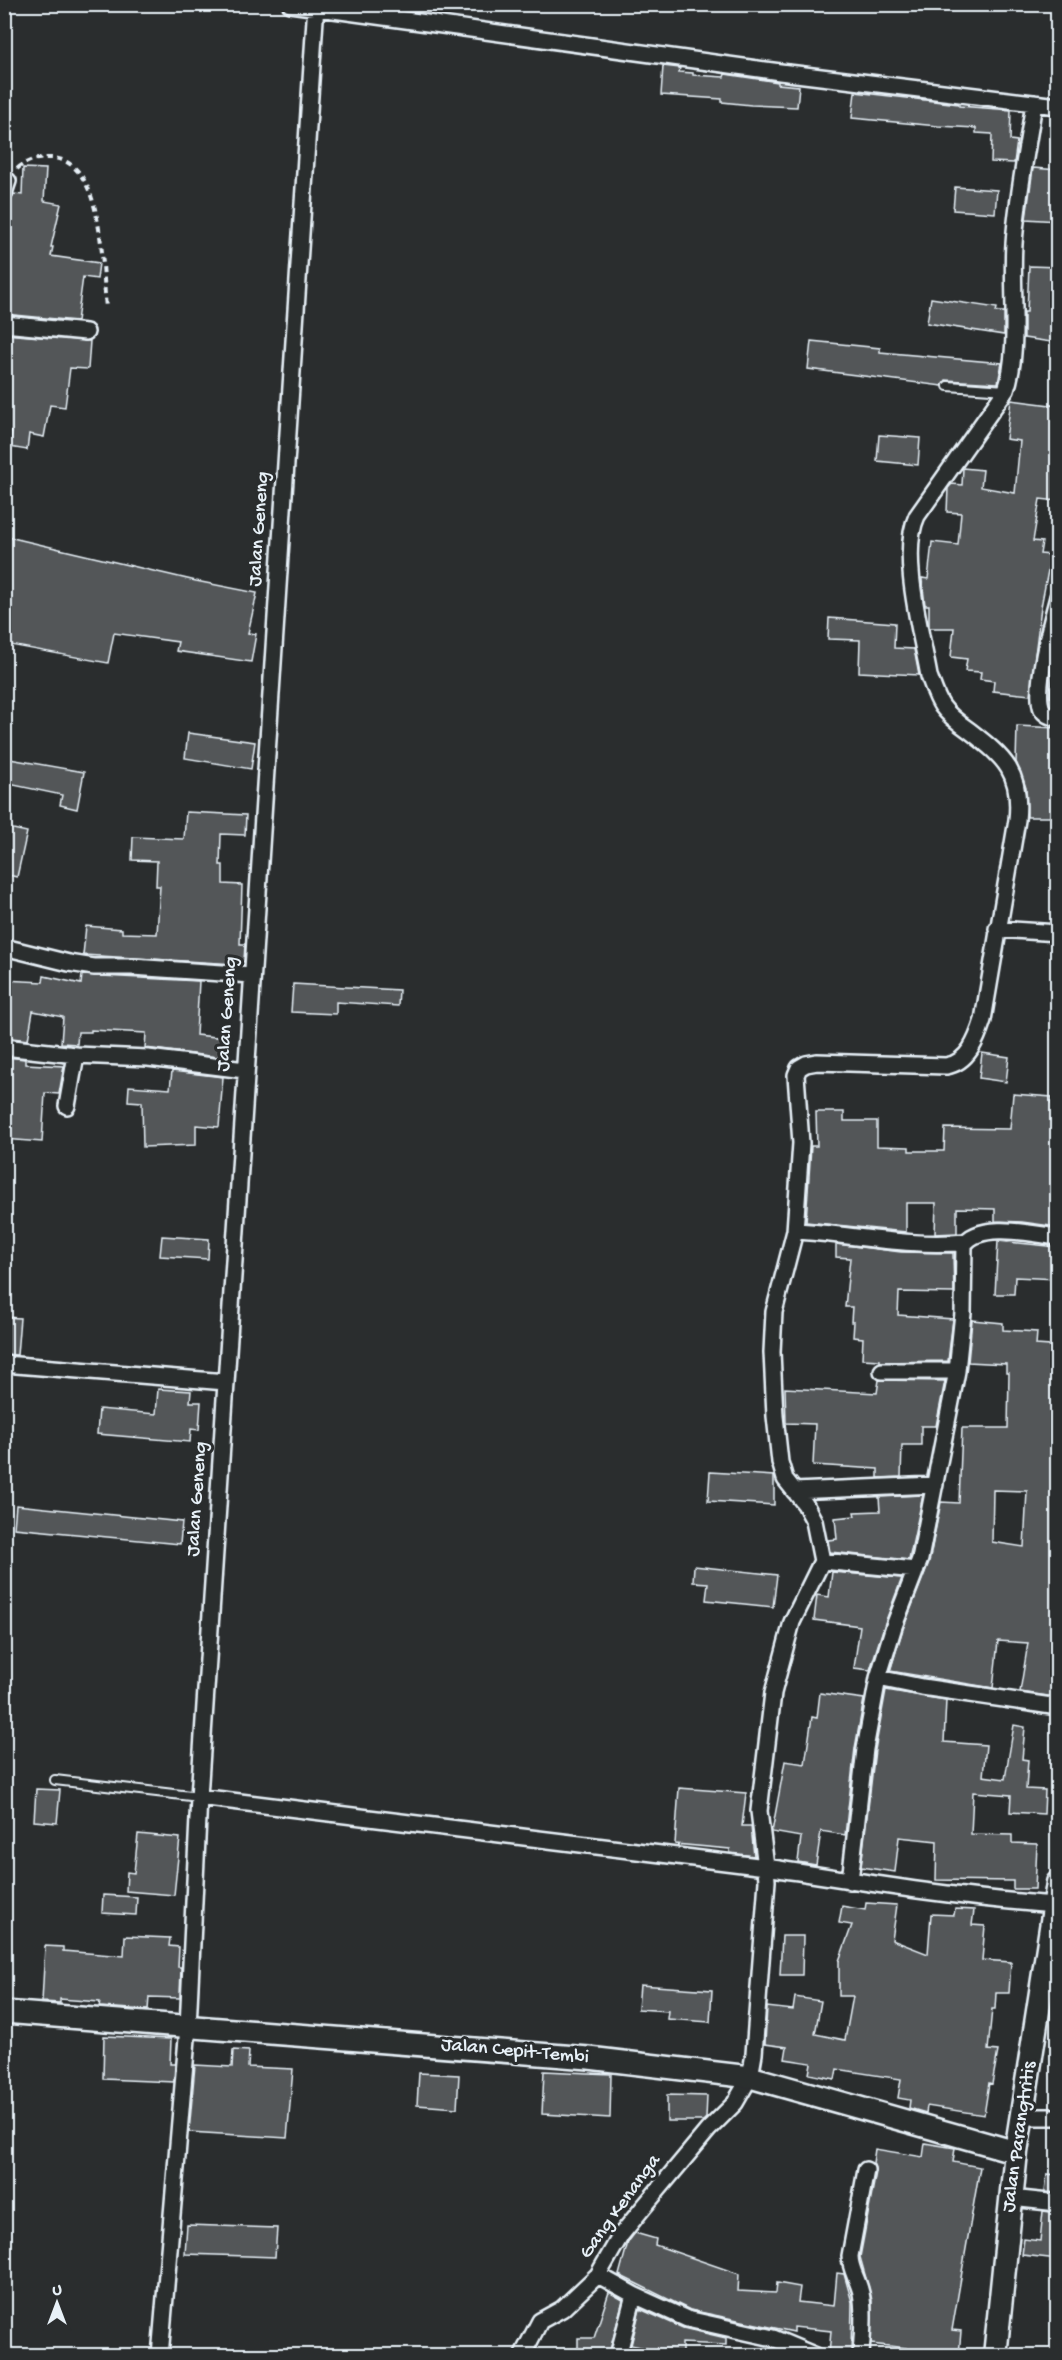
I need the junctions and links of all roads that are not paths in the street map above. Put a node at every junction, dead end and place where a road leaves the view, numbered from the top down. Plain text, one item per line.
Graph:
1 (290, 4) edge
2 (316, 6) edge
3 (1034, 103) junction
4 (1058, 106) edge
5 (4, 324) edge
6 (86, 332) dead end
7 (948, 386) dead end
8 (1006, 390) junction
9 (1058, 597) edge
10 (1058, 718) edge
11 (997, 929) junction
12 (1058, 933) edge
13 (4, 947) edge
14 (252, 975) junction
15 (4, 1047) edge
16 (76, 1055) junction
17 (245, 1070) junction
18 (67, 1106) dead end
19 (795, 1232) junction
20 (1058, 1237) edge
21 (966, 1242) junction
22 (4, 1364) edge
23 (882, 1371) dead end
24 (957, 1371) junction
25 (226, 1382) junction
26 (935, 1485) junction
27 (794, 1491) junction
28 (822, 1561) junction
29 (916, 1570) junction
30 (878, 1678) junction
31 (1058, 1707) edge
32 (54, 1780) dead end
33 (199, 1797) junction
34 (766, 1867) junction
35 (850, 1881) junction
36 (1056, 1894) edge
37 (4, 2012) edge
38 (188, 2027) junction
39 (750, 2077) junction
40 (1021, 2117) junction
41 (1058, 2117) edge
42 (1016, 2152) junction
43 (866, 2170) dead end
44 (1011, 2198) junction
45 (1058, 2204) edge
46 (598, 2275) junction
47 (634, 2295) junction
48 (160, 2355) edge
49 (522, 2355) edge
50 (618, 2355) edge
51 (816, 2355) edge
52 (861, 2355) edge
53 (995, 2355) edge

1 - 2 street
2 - 3 street
2 - 14 street, Jalan Geneng
3 - 4 street
3 - 8 street
5 - 6 street
7 - 8 lane
8 - 11 street
9 - 10 street
11 - 12 street
11 - 19 street
13 - 14 street
14 - 17 street, Jalan Geneng
15 - 16 street
16 - 17 street
16 - 18 street
17 - 25 street, Jalan Geneng
19 - 21 street
19 - 27 street
20 - 21 street
21 - 24 street
22 - 25 street
23 - 24 street
24 - 26 street
25 - 33 street, Jalan Geneng
26 - 27 street
26 - 29 street
27 - 28 street
28 - 29 street
28 - 34 street
29 - 30 street
30 - 31 street
30 - 35 street
32 - 33 lane
33 - 34 street
33 - 38 street, Jalan Geneng
34 - 35 street
34 - 39 street
35 - 36 street
36 - 40 main road, Jalan Parangtritis
37 - 38 main road, Jalan Cepit-Tembi
38 - 39 main road, Jalan Cepit-Tembi
38 - 48 street, Jalan Geneng
39 - 42 main road, Jalan Cepit-Tembi
39 - 46 street, Gang Kenanga
40 - 41 street
40 - 42 main road, Jalan Parangtritis
42 - 44 main road, Jalan Parangtritis
43 - 52 street
44 - 45 street
44 - 53 main road, Jalan Parangtritis
46 - 47 street
46 - 49 street, Gang Kenanga
47 - 50 street
47 - 51 street

